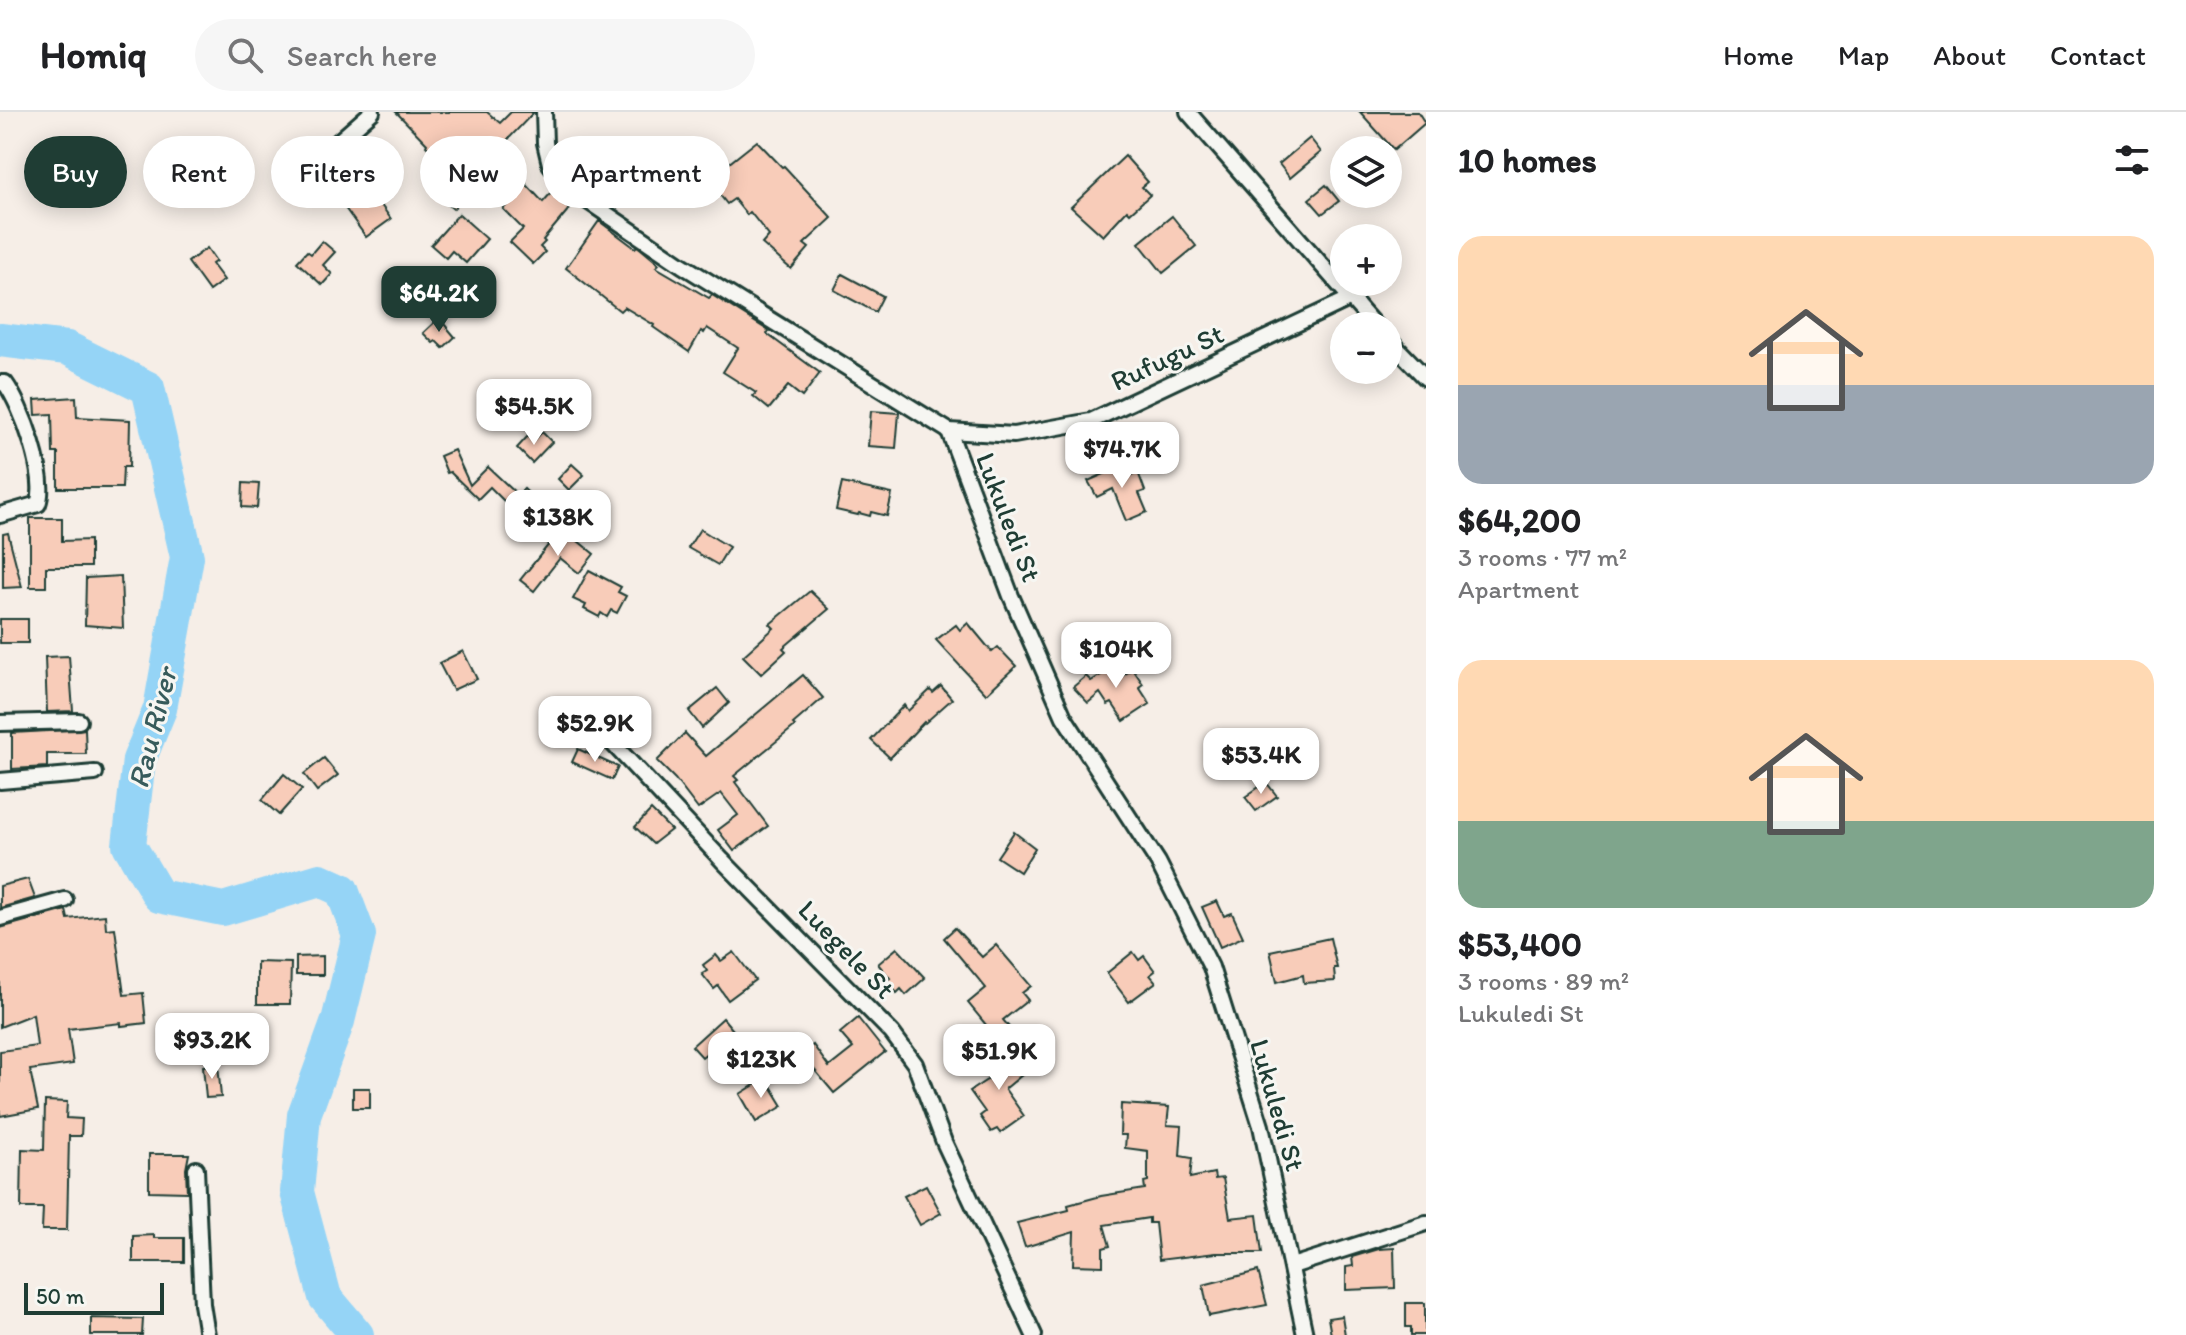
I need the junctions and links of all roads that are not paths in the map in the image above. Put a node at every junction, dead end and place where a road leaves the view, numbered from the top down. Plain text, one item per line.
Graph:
1 (372, 112) edge
2 (544, 112) edge
3 (1188, 112) edge
4 (345, 136) edge
5 (1349, 299) junction
6 (1362, 312) edge
7 (1402, 353) edge
8 (1426, 378) edge
9 (0, 383) edge
10 (949, 431) junction
11 (0, 515) edge
12 (79, 721) dead end
13 (0, 723) edge
14 (600, 730) dead end
15 (95, 773) dead end
16 (0, 781) edge
17 (65, 900) dead end
18 (0, 918) edge
19 (196, 1169) dead end
20 (1426, 1223) edge
21 (1292, 1266) junction
22 (207, 1335) edge
23 (1034, 1335) edge
24 (1305, 1335) edge

1 - 4 street
2 - 10 street, Lukuledi St
3 - 5 street
5 - 6 street
5 - 10 street, Rufugu St
7 - 8 street
9 - 11 street
10 - 21 street, Lukuledi St
12 - 13 street
14 - 23 street, Luegele St
15 - 16 street
17 - 18 street
19 - 22 street
20 - 21 street
21 - 24 street, Lukuledi St

